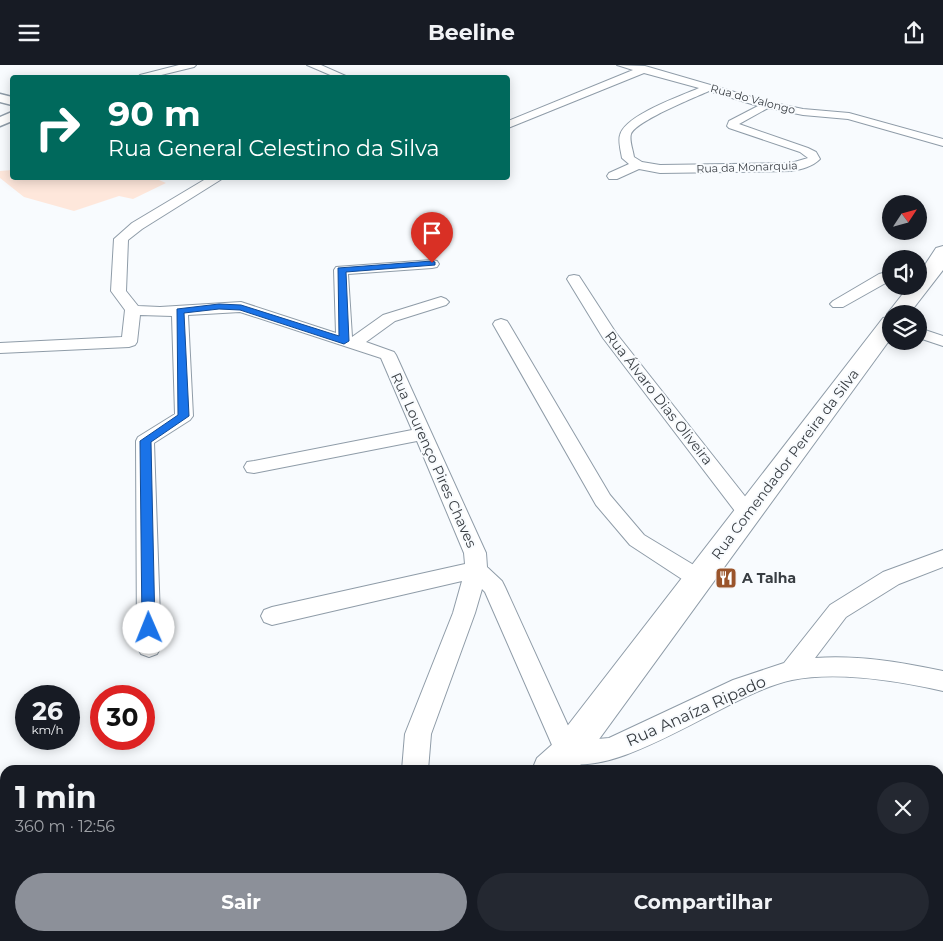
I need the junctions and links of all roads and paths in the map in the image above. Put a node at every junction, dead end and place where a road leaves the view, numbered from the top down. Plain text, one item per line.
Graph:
1 (191, 65) edge
2 (312, 65) edge
3 (622, 65) edge
4 (654, 65) edge
5 (642, 70) junction
6 (151, 75) edge
7 (338, 75) edge
8 (709, 87) junction
9 (767, 105) junction
10 (510, 124) edge
11 (943, 143) edge
12 (638, 165) junction
13 (613, 175) dead end
14 (214, 180) edge
15 (943, 252) edge
16 (432, 263) dead end
17 (927, 275) edge
18 (882, 278) edge
19 (574, 279) dead end
20 (442, 301) dead end
21 (838, 304) dead end
22 (134, 310) junction
23 (180, 311) junction
24 (501, 324) dead end
25 (882, 335) edge
26 (927, 336) edge
27 (943, 341) edge
28 (349, 342) junction
29 (0, 348) edge
30 (423, 434) junction
31 (254, 467) dead end
32 (748, 514) junction
33 (943, 557) edge
34 (476, 570) junction
35 (699, 579) junction
36 (272, 616) dead end
37 (149, 647) dead end
38 (792, 670) junction
39 (943, 681) edge
40 (559, 762) edge
41 (415, 765) edge

1 - 6 street
2 - 7 street
3 - 5 street, Rua do Valongo
4 - 5 street
5 - 8 street, Rua do Valongo
5 - 10 street
8 - 9 street, Rua do Valongo
8 - 12 street
9 - 11 street, Rua do Valongo
9 - 12 street, Rua da Monarquia
12 - 13 street
14 - 22 street
15 - 17 main road
16 - 28 street
18 - 21 street
19 - 32 street, Rua Álvaro Dias Oliveira
20 - 28 street
22 - 23 street, Rua Lourenço Pires Chaves
22 - 29 street
23 - 28 street, Rua Lourenço Pires Chaves
23 - 37 street
24 - 35 street
25 - 32 main road, Rua Comendador Pereira da Silva
26 - 27 street
28 - 30 street, Rua Lourenço Pires Chaves
30 - 31 street
30 - 34 street, Rua Lourenço Pires Chaves
32 - 35 main road, Rua Comendador Pereira da Silva
33 - 38 street
34 - 36 street
34 - 40 street
34 - 41 street, Rua Lourenço Pires Chaves
35 - 40 main road, Rua Comendador Pereira da Silva
38 - 39 street, Rua Anaíza Ripado
38 - 40 street, Rua Anaíza Ripado

